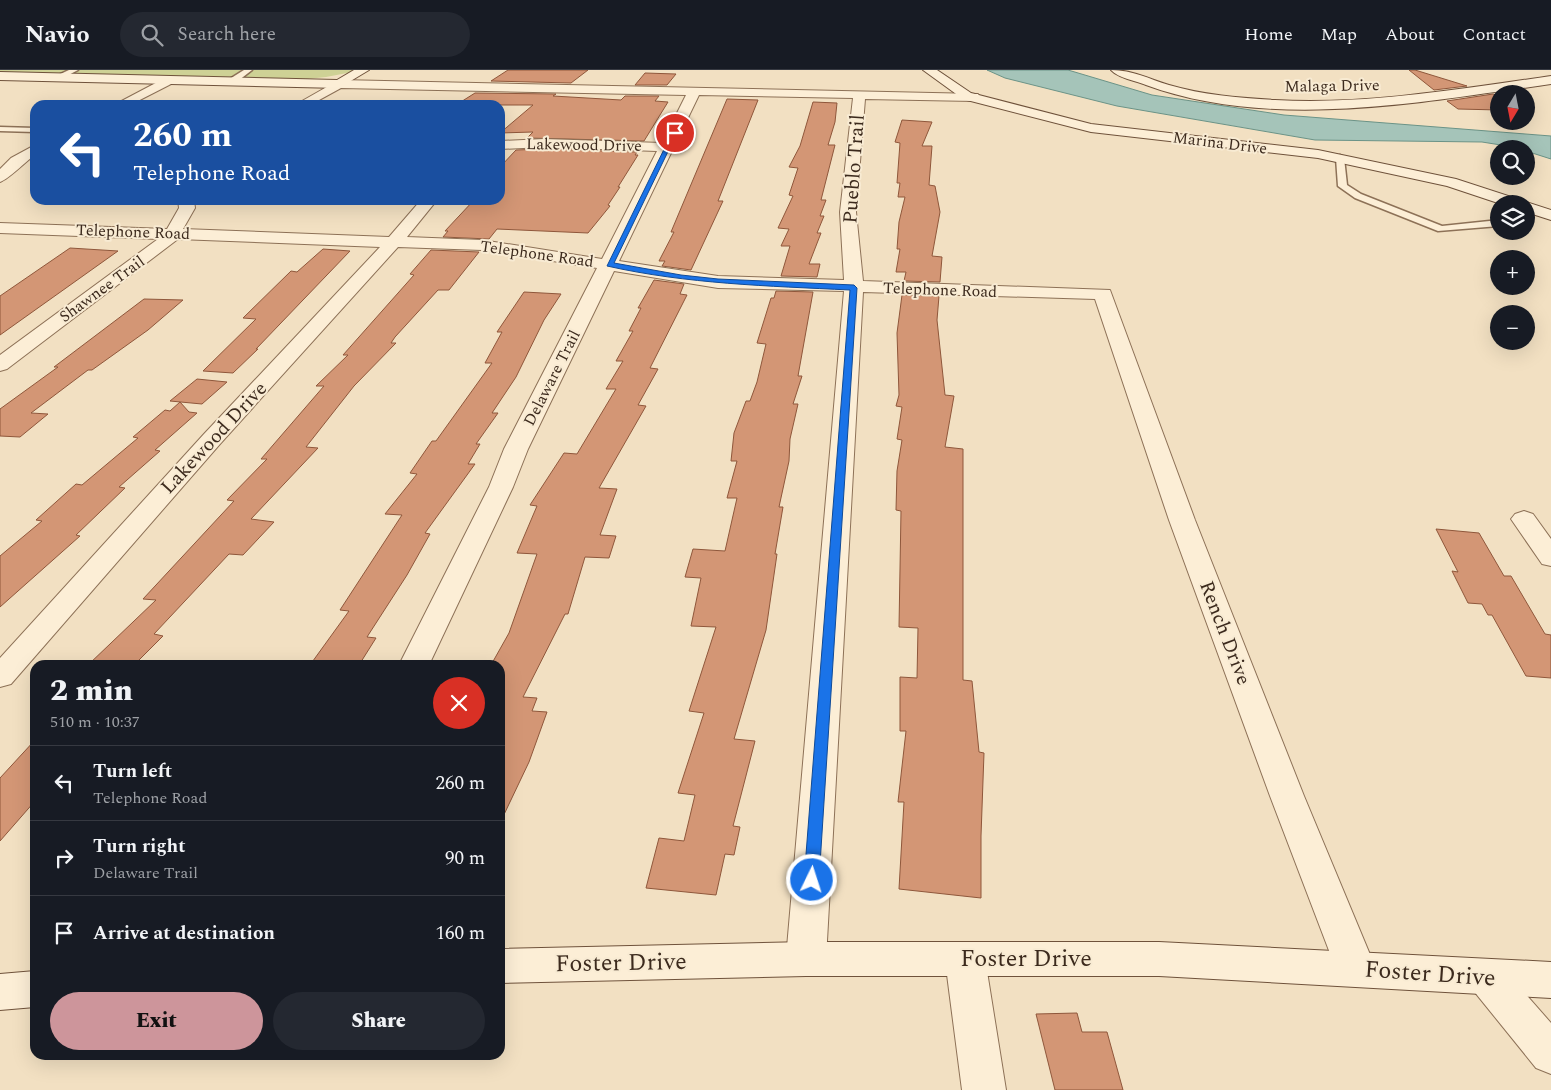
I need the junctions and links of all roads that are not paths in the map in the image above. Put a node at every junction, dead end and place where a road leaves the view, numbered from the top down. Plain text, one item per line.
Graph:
1 (75, 70) edge
2 (249, 70) edge
3 (362, 70) edge
4 (929, 70) edge
5 (1117, 70) edge
6 (0, 76) edge
7 (58, 77) junction
8 (169, 80) junction
9 (232, 82) junction
10 (262, 82) junction
11 (1547, 82) edge
12 (339, 84) junction
13 (694, 92) junction
14 (859, 97) junction
15 (974, 97) junction
16 (130, 100) edge
17 (310, 100) edge
18 (0, 129) edge
19 (30, 130) edge
20 (505, 145) edge
21 (668, 147) junction
22 (30, 152) edge
23 (1340, 158) junction
24 (0, 177) edge
25 (1490, 195) edge
26 (187, 205) edge
27 (425, 205) edge
28 (1535, 215) edge
29 (1551, 215) edge
30 (1490, 223) edge
31 (0, 228) edge
32 (173, 234) junction
33 (393, 242) junction
34 (610, 264) junction
35 (854, 288) junction
36 (1103, 294) joint
37 (0, 365) edge
38 (1524, 519) dead end
39 (1551, 558) edge
40 (416, 660) edge
41 (0, 677) edge
42 (806, 959) junction
43 (965, 959) junction
44 (505, 966) edge
45 (1356, 969) junction
46 (1488, 978) junction
47 (1551, 980) edge
48 (30, 989) edge
49 (0, 992) edge
50 (1551, 1054) edge
51 (984, 1090) edge

1 - 7 lane
2 - 9 lane
3 - 10 street
3 - 12 street
4 - 15 street, Marina Drive
5 - 11 street, Malaga Drive
6 - 7 street
7 - 8 street
8 - 9 street
8 - 16 street
9 - 10 street
10 - 12 street
12 - 13 street
12 - 17 street
13 - 14 street
13 - 21 street, Delaware Trail
14 - 15 street
14 - 35 street, Pueblo Trail
15 - 23 street, Marina Drive
18 - 19 lane
20 - 21 street, Lakewood Drive
21 - 34 street, Delaware Trail
22 - 24 street
23 - 25 street, Marina Drive
23 - 30 lane
26 - 32 street, Shawnee Trail
27 - 33 street, Lakewood Drive
28 - 29 street
31 - 32 street, Telephone Road
32 - 33 street, Telephone Road
32 - 37 street, Shawnee Trail
33 - 34 street, Telephone Road
33 - 41 street, Lakewood Drive
34 - 35 street, Telephone Road
34 - 40 street, Delaware Trail
35 - 36 street, Telephone Road
35 - 42 street, Pueblo Trail
36 - 45 street, Rench Drive
38 - 39 street
42 - 43 street, Foster Drive
42 - 44 street, Foster Drive
43 - 45 street, Foster Drive
43 - 51 street
45 - 46 street, Foster Drive
46 - 47 street, Foster Drive
46 - 50 street
48 - 49 street

